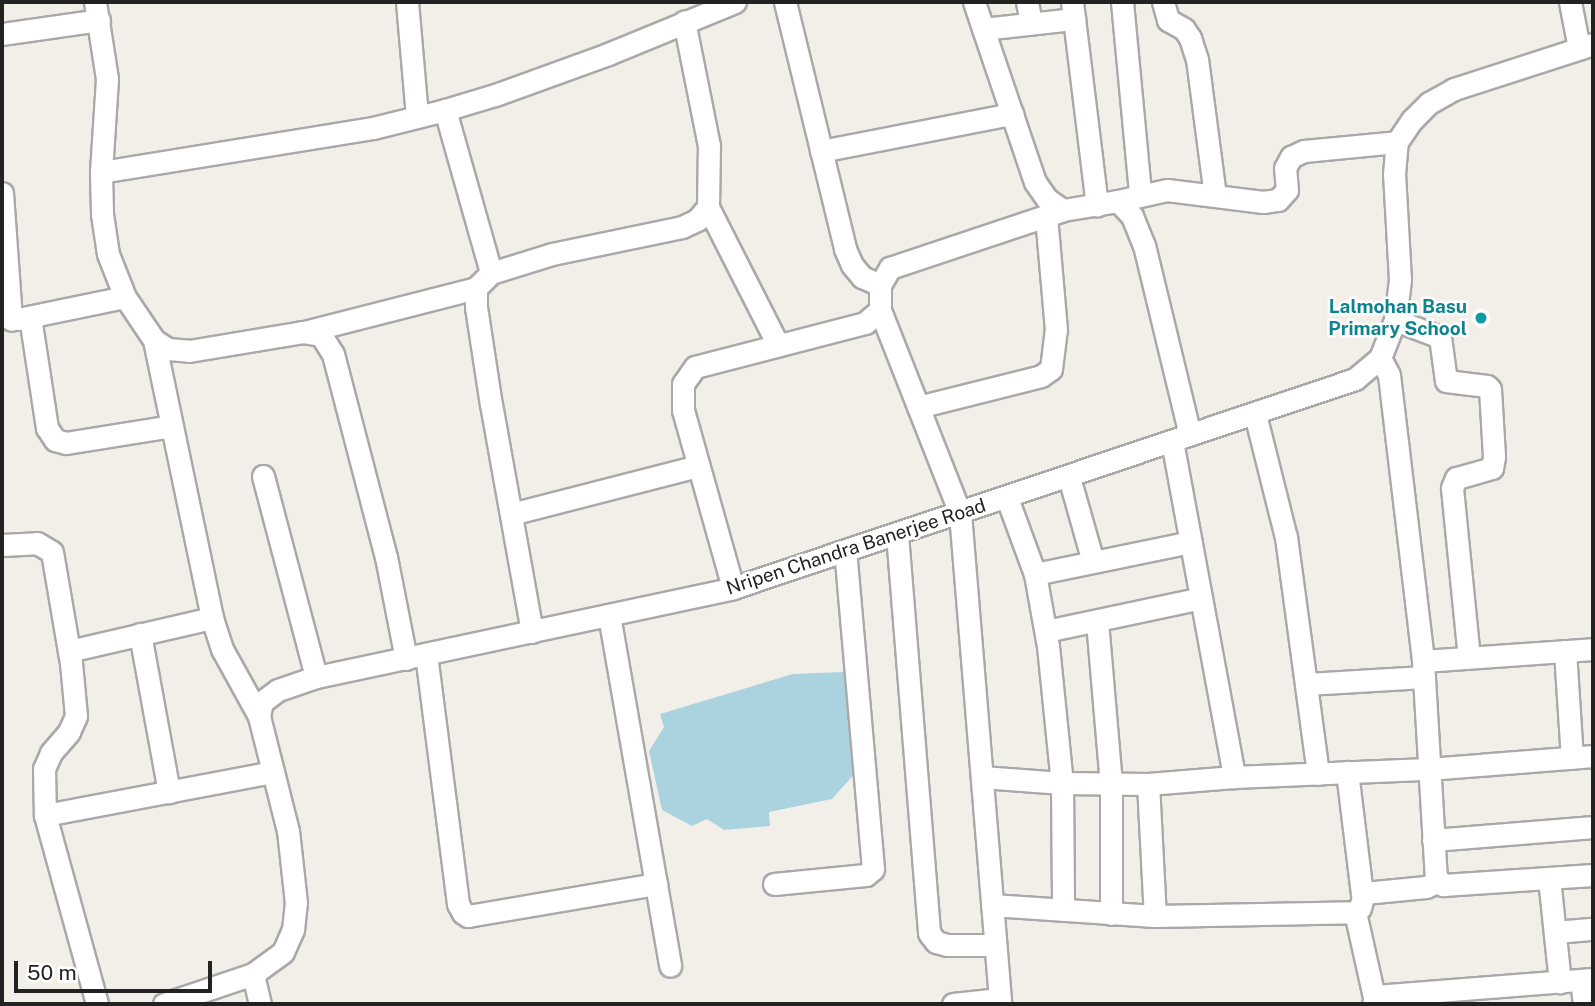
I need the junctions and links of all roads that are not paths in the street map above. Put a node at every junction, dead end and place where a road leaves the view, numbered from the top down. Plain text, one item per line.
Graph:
1 (407, 2) edge
2 (735, 2) edge
3 (785, 2) edge
4 (974, 2) edge
5 (1027, 2) edge
6 (1122, 2) edge
7 (1163, 2) edge
8 (1570, 2) edge
9 (1073, 10) edge
10 (97, 11) edge
11 (684, 21) junction
12 (1031, 23) junction
13 (983, 29) junction
14 (2, 34) edge
15 (1586, 46) edge
16 (444, 110) junction
17 (1013, 114) junction
18 (417, 117) junction
19 (1397, 142) junction
20 (821, 151) junction
21 (101, 172) junction
22 (2, 193) edge
23 (1140, 194) junction
24 (1215, 195) junction
25 (1107, 203) junction
26 (708, 208) junction
27 (1055, 213) junction
28 (484, 280) junction
29 (880, 285) junction
30 (125, 297) junction
31 (880, 310) junction
32 (14, 320) edge
33 (1395, 320) junction
34 (302, 332) junction
35 (154, 340) junction
36 (778, 345) junction
37 (1380, 358) junction
38 (918, 407) junction
39 (1255, 414) junction
40 (172, 426) junction
41 (1181, 438) junction
42 (698, 466) junction
43 (263, 476) dead end
44 (1069, 477) junction
45 (1007, 498) junction
46 (960, 513) junction
47 (511, 514) junction
48 (897, 534) junction
49 (1191, 542) junction
50 (2, 545) edge
51 (845, 552) junction
52 (1093, 562) junction
53 (1035, 574) junction
54 (733, 588) junction
55 (1201, 598) junction
56 (609, 615) junction
57 (212, 618) junction
58 (1097, 621) junction
59 (1046, 631) junction
60 (532, 632) junction
61 (140, 635) junction
62 (1593, 649) edge
63 (69, 651) junction
64 (1565, 651) junction
65 (416, 657) junction
66 (1469, 657) junction
67 (1423, 669) junction
68 (316, 677) junction
69 (1307, 684) junction
70 (258, 716) junction
71 (1593, 756) edge
72 (1572, 758) junction
73 (1428, 769) junction
74 (273, 772) junction
75 (1347, 772) junction
76 (1318, 774) junction
77 (1234, 776) junction
78 (982, 777) junction
79 (1062, 783) junction
80 (1111, 784) junction
81 (1148, 784) junction
82 (169, 792) junction
83 (45, 815) junction
84 (1593, 827) edge
85 (1433, 840) junction
86 (1593, 875) edge
87 (1549, 878) junction
88 (1439, 881) junction
89 (656, 884) junction
90 (774, 884) dead end
91 (1358, 903) junction
92 (992, 905) junction
93 (1063, 909) junction
94 (1111, 914) junction
95 (1155, 916) junction
96 (1593, 929) edge
97 (1555, 932) junction
98 (995, 945) junction
99 (670, 966) dead end
100 (253, 974) junction
101 (1578, 980) edge
102 (1000, 1001) edge
103 (1373, 1001) edge
104 (97, 1004) edge
105 (164, 1004) edge
106 (260, 1004) edge
107 (953, 1004) edge
108 (1584, 1004) edge

1 - 18 street
2 - 11 street
3 - 20 street
4 - 13 street
5 - 12 street
6 - 23 street
7 - 24 street
8 - 15 street
9 - 12 street
9 - 25 street
10 - 14 street
10 - 21 street
11 - 16 street
11 - 26 street
12 - 13 street
13 - 17 street
15 - 19 street
16 - 18 street
16 - 28 street
17 - 20 street
17 - 27 street
18 - 21 street
19 - 24 street
19 - 33 street, Nripen Chandra Banerjee Road
20 - 29 street
21 - 30 street
22 - 32 street
23 - 24 street
23 - 25 street
25 - 27 street
25 - 41 street
26 - 28 street
26 - 36 street
27 - 29 street
27 - 38 street
28 - 34 street
28 - 47 street
29 - 31 street
30 - 32 street
30 - 35 street
31 - 36 street
31 - 38 street
32 - 40 street
33 - 37 street, Nripen Chandra Banerjee Road
33 - 66 street
34 - 35 street
34 - 65 street
35 - 40 street
36 - 42 street
37 - 39 street, Nripen Chandra Banerjee Road
37 - 67 street
38 - 46 street
39 - 41 street, Nripen Chandra Banerjee Road
39 - 69 street
40 - 57 street
41 - 44 street, Nripen Chandra Banerjee Road
41 - 49 street
42 - 47 street
42 - 54 street
43 - 68 street
44 - 45 street, Nripen Chandra Banerjee Road
44 - 52 street
45 - 46 street, Nripen Chandra Banerjee Road
45 - 53 street
46 - 48 street, Nripen Chandra Banerjee Road
46 - 78 street
47 - 60 street
48 - 51 street, Nripen Chandra Banerjee Road
48 - 98 street
49 - 52 street
49 - 55 street
50 - 63 street
51 - 54 street, Nripen Chandra Banerjee Road
51 - 90 street
52 - 53 street
53 - 59 street
54 - 56 street, Nripen Chandra Banerjee Road
55 - 58 street
55 - 77 street
56 - 60 street, Nripen Chandra Banerjee Road
56 - 89 street
57 - 61 street
57 - 70 street
58 - 59 street
58 - 80 street
59 - 79 street
60 - 65 street, Nripen Chandra Banerjee Road
61 - 63 street
61 - 82 street
62 - 64 street
63 - 83 street
64 - 66 street
64 - 72 street
65 - 68 street, Nripen Chandra Banerjee Road
65 - 89 street
66 - 67 street
67 - 69 street
67 - 73 street
68 - 70 street, Nripen Chandra Banerjee Road
69 - 76 street
70 - 74 street
71 - 72 street
72 - 73 street
73 - 75 street
73 - 85 street
74 - 82 street
74 - 100 street
75 - 76 street
75 - 91 street
76 - 77 street
77 - 81 street
78 - 79 street
78 - 92 street
79 - 80 street
79 - 93 street
80 - 81 street
80 - 94 street
81 - 95 street
82 - 83 street
83 - 104 street
84 - 85 street
85 - 88 street
86 - 87 street
87 - 88 street
87 - 97 street
88 - 91 street
89 - 99 street
91 - 95 street
91 - 103 street
92 - 93 street
92 - 98 street
93 - 94 street
94 - 95 street
96 - 97 street
97 - 101 street
98 - 102 street
100 - 105 street
100 - 106 street
101 - 103 street
101 - 108 street
102 - 107 street

